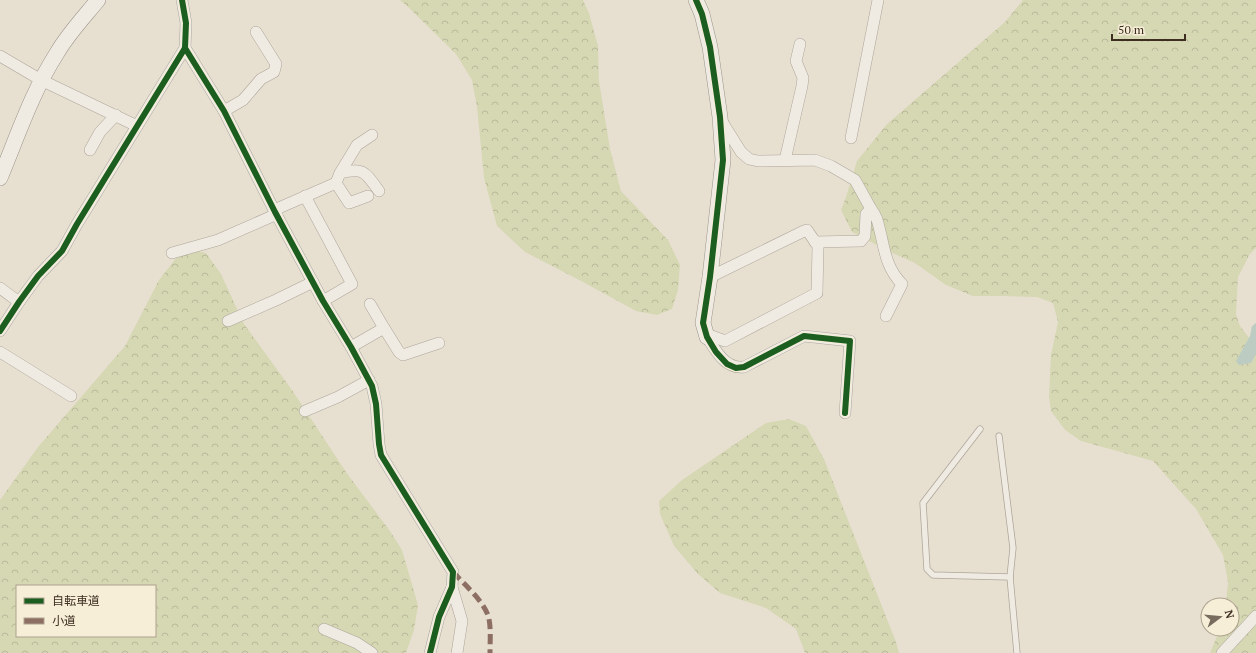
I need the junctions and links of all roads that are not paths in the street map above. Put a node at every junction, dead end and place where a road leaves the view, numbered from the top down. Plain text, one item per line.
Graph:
1 (98, 0) edge
2 (182, 0) edge
3 (696, 0) edge
4 (878, 0) edge
5 (256, 32) dead end
6 (800, 44) dead end
7 (185, 48) junction
8 (0, 56) edge
9 (41, 80) junction
10 (224, 111) junction
11 (116, 115) junction
12 (720, 117) junction
13 (137, 126) junction
14 (372, 135) dead end
15 (851, 138) dead end
16 (90, 150) dead end
17 (785, 160) junction
18 (0, 178) edge
19 (338, 178) junction
20 (379, 191) dead end
21 (305, 196) junction
22 (368, 196) dead end
23 (871, 209) junction
24 (275, 212) junction
25 (815, 242) junction
26 (172, 253) dead end
27 (710, 277) junction
28 (313, 282) junction
29 (0, 288) edge
30 (323, 301) junction
31 (19, 302) junction
32 (370, 304) dead end
33 (886, 316) dead end
34 (228, 321) dead end
35 (384, 328) junction
36 (0, 331) edge
37 (707, 336) junction
38 (439, 343) dead end
39 (351, 347) junction
40 (0, 352) edge
41 (369, 380) junction
42 (71, 396) dead end
43 (305, 411) dead end
44 (845, 413) dead end
45 (980, 428) dead end
46 (999, 436) dead end
47 (1010, 576) junction
48 (452, 587) junction
49 (1256, 616) edge
50 (324, 629) dead end
51 (372, 653) edge
52 (430, 653) edge
53 (457, 653) edge
54 (1017, 653) edge
55 (1222, 653) edge

1 - 9 street
2 - 7 street
3 - 12 street
4 - 15 street
5 - 10 street
6 - 17 street
7 - 10 street
7 - 13 street
8 - 9 street
9 - 11 street
9 - 18 street
10 - 24 street
11 - 13 street
11 - 16 street
12 - 17 street
12 - 27 street
13 - 31 street
14 - 19 street
17 - 23 street
19 - 20 street
19 - 21 street
19 - 22 street
21 - 24 street
21 - 30 street
23 - 25 street
23 - 33 street
24 - 26 street
24 - 28 street
25 - 27 street
25 - 37 street
27 - 37 street
28 - 30 street
28 - 34 street
29 - 31 street
30 - 39 street
31 - 36 street
32 - 35 street
35 - 38 street
35 - 39 street
37 - 44 street
39 - 41 street
40 - 42 street
41 - 43 street
41 - 48 street
45 - 47 lane
46 - 47 lane
47 - 54 lane
48 - 52 street
48 - 53 street
49 - 55 street
50 - 51 street

